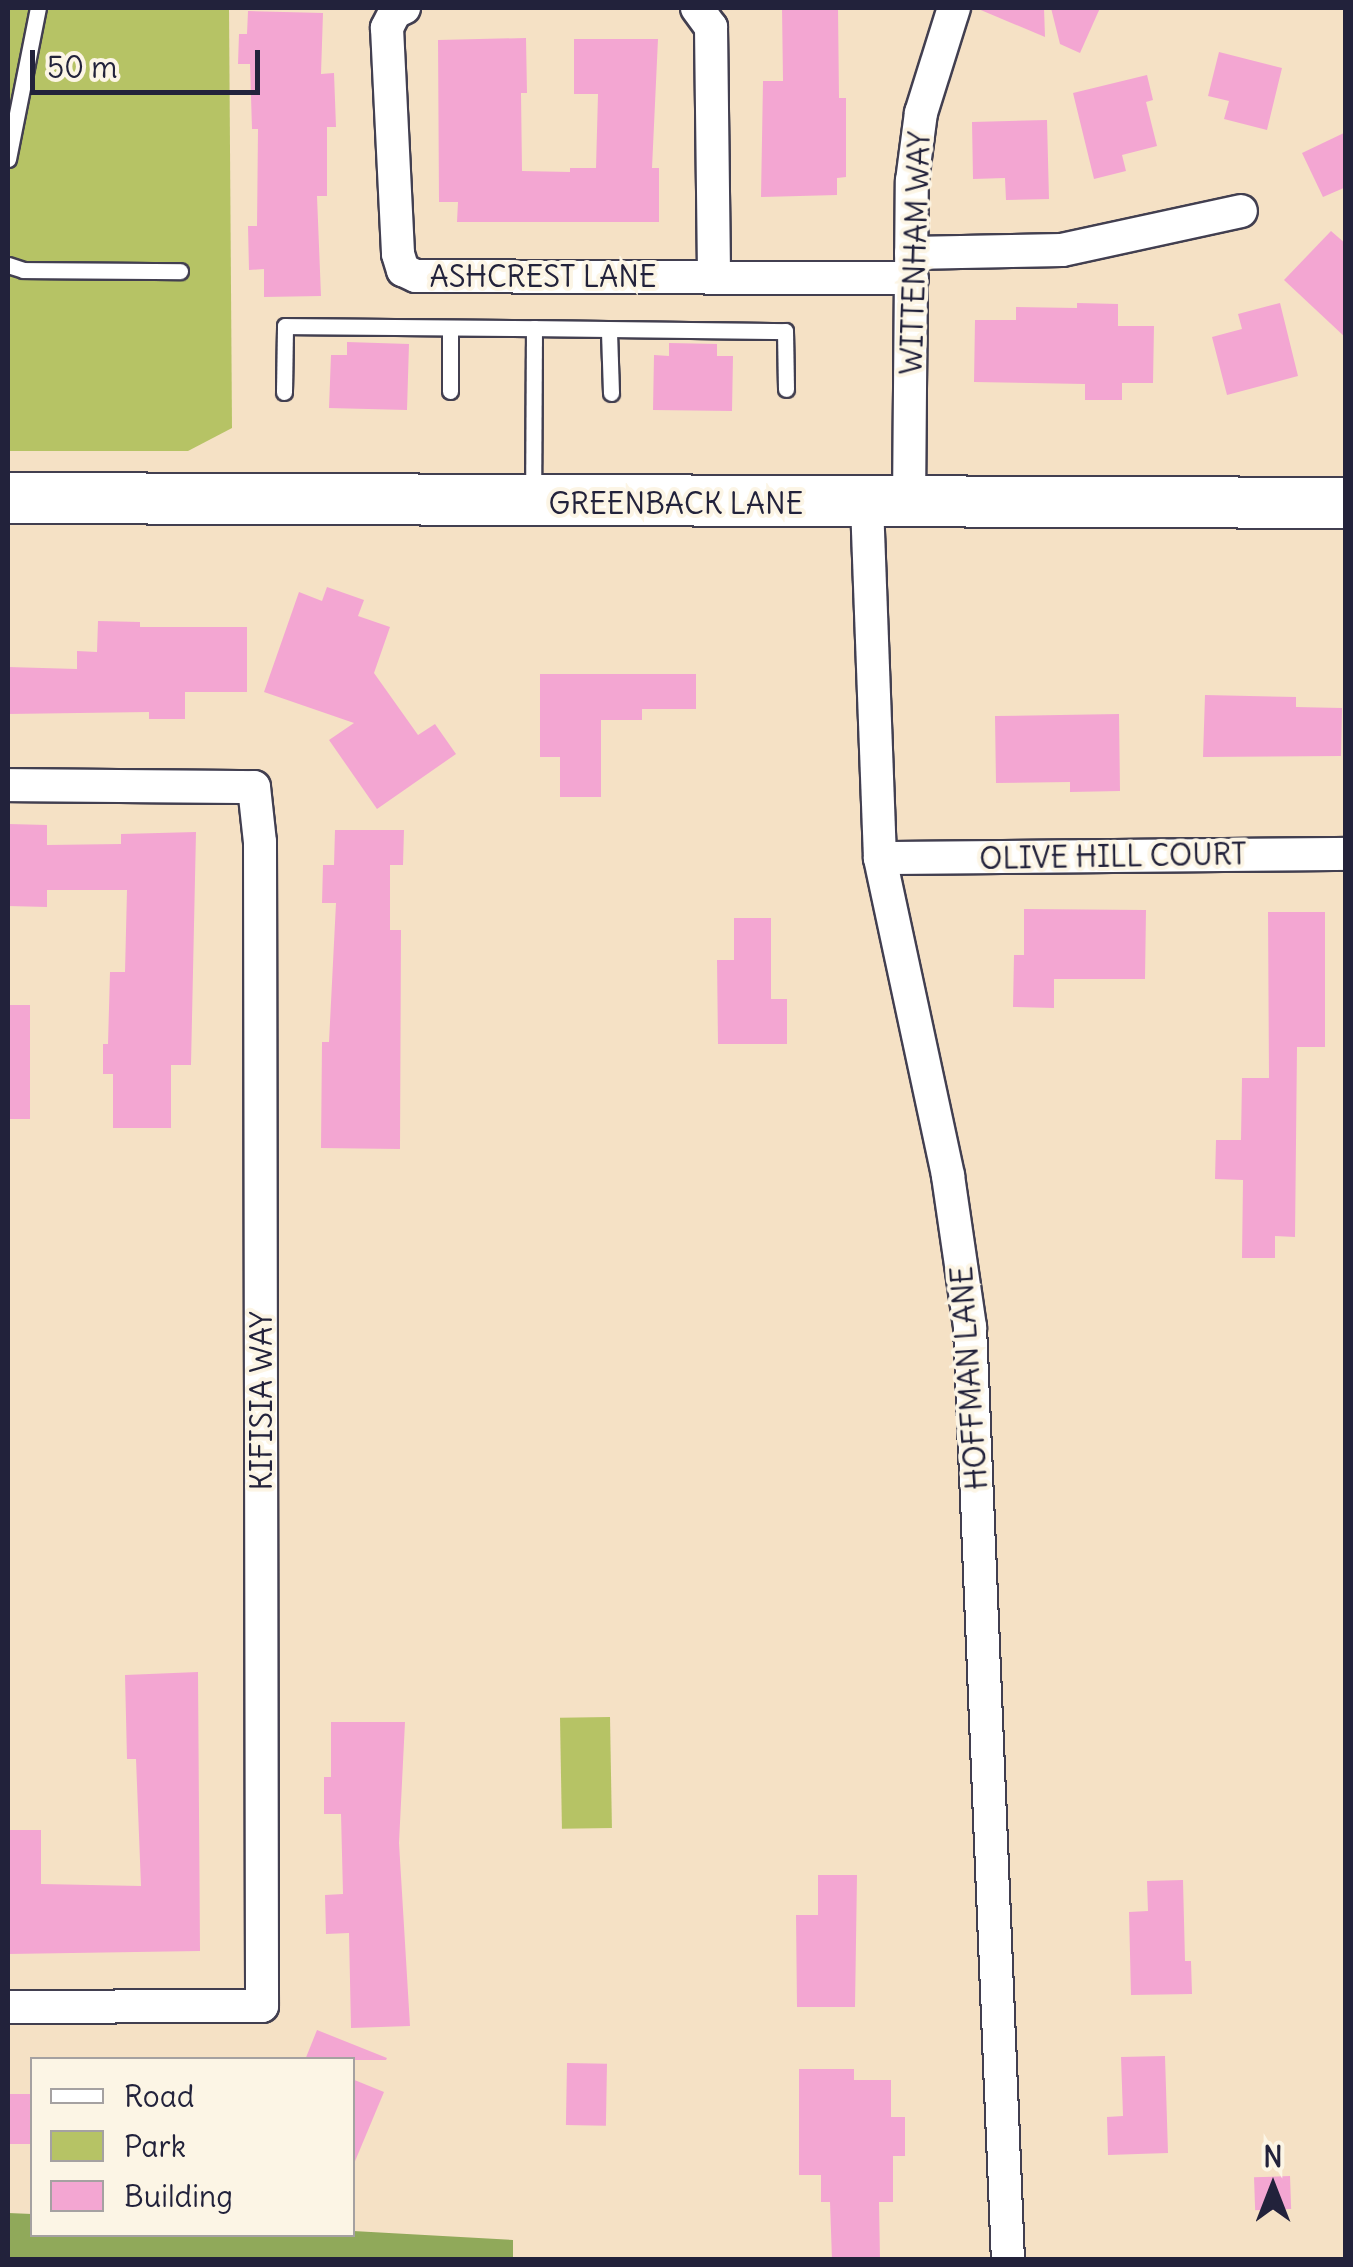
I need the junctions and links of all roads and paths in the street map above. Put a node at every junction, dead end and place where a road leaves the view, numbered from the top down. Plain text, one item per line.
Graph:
1 (38, 8) edge
2 (404, 8) edge
3 (697, 8) edge
4 (954, 8) edge
5 (8, 159) edge
6 (1241, 211) dead end
7 (8, 264) edge
8 (911, 266) junction
9 (180, 270) dead end
10 (714, 277) junction
11 (534, 328) junction
12 (450, 330) junction
13 (610, 332) junction
14 (786, 390) dead end
15 (284, 392) dead end
16 (450, 392) dead end
17 (611, 392) dead end
18 (8, 498) edge
19 (1346, 502) edge
20 (533, 503) junction
21 (888, 504) junction
22 (8, 785) edge
23 (1346, 854) edge
24 (880, 858) junction
25 (8, 2008) edge
26 (1008, 2260) edge

1 - 5 lane
2 - 10 street, ASHCREST LANE
3 - 10 street
4 - 8 street, WITTENHAM WAY
6 - 8 street, ASHCREST LANE
7 - 9 lane
8 - 10 street, ASHCREST LANE
8 - 21 street, WITTENHAM WAY
11 - 12 lane
11 - 13 lane
11 - 20 lane
12 - 15 lane
12 - 16 lane
13 - 14 lane
13 - 17 lane
18 - 20 main road, GREENBACK LANE
19 - 21 main road, GREENBACK LANE
20 - 21 main road, GREENBACK LANE
21 - 24 street, HOFFMAN LANE
22 - 25 street, KIFISIA WAY
23 - 24 street, OLIVE HILL COURT
24 - 26 street, HOFFMAN LANE

